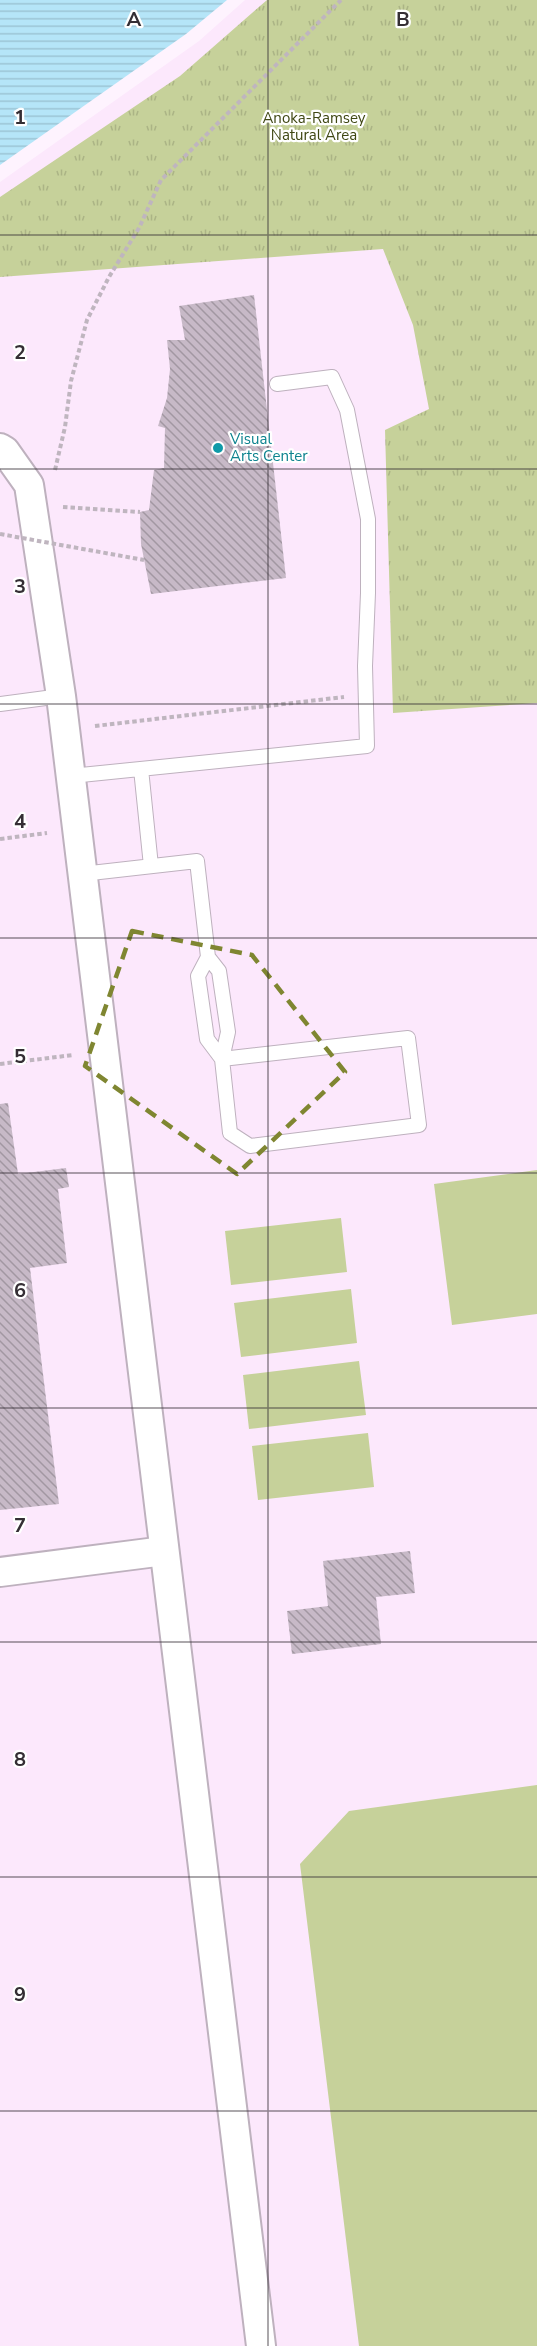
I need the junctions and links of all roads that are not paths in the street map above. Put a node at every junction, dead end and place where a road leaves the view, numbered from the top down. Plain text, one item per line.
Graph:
1 (277, 384) dead end
2 (0, 448) edge
3 (61, 696) junction
4 (0, 704) edge
5 (141, 769) junction
6 (71, 776) junction
7 (151, 866) junction
8 (82, 874) junction
9 (208, 957) junction
10 (222, 1059) junction
11 (164, 1551) junction
12 (0, 1572) edge
13 (261, 2346) edge

1 - 5 lane
2 - 3 street
3 - 4 lane
3 - 6 street
5 - 6 lane
5 - 7 lane
6 - 8 street
7 - 8 lane
7 - 9 lane
8 - 11 street
9 - 10 lane
9 - 10 lane
10 - 10 lane
11 - 12 street
11 - 13 street

